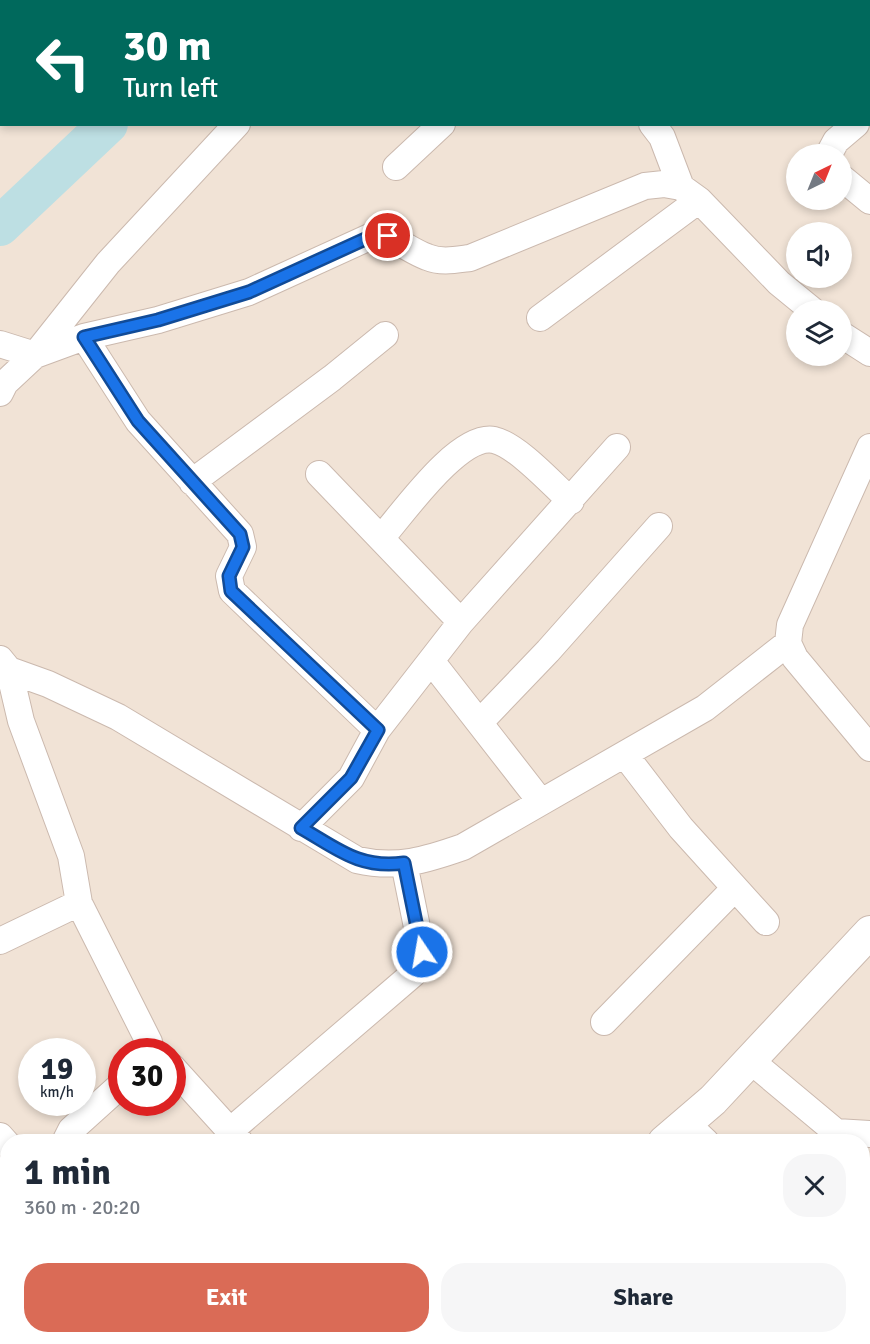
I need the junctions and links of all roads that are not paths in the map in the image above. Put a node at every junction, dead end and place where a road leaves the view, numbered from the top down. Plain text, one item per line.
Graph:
1 (235, 126) edge
2 (440, 126) edge
3 (653, 126) edge
4 (854, 126) edge
5 (834, 144) edge
6 (396, 167) dead end
7 (852, 186) edge
8 (690, 193) junction
9 (870, 201) edge
10 (800, 300) edge
11 (540, 318) dead end
12 (385, 335) dead end
13 (84, 337) junction
14 (852, 341) edge
15 (0, 345) edge
16 (870, 353) edge
17 (35, 355) junction
18 (0, 393) edge
19 (616, 447) dead end
20 (870, 447) edge
21 (319, 474) dead end
22 (192, 482) junction
23 (571, 501) junction
24 (659, 526) dead end
25 (382, 537) junction
26 (461, 622) junction
27 (788, 643) junction
28 (432, 662) junction
29 (5, 665) edge
30 (480, 722) junction
31 (378, 730) junction
32 (870, 748) edge
33 (625, 755) junction
34 (541, 802) junction
35 (301, 828) junction
36 (404, 863) junction
37 (735, 888) junction
38 (79, 903) junction
39 (766, 922) dead end
40 (870, 932) edge
41 (0, 941) edge
42 (604, 1022) dead end
43 (148, 1038) edge
44 (751, 1061) junction
45 (186, 1082) edge
46 (108, 1097) edge
47 (69, 1134) edge
48 (233, 1134) edge
49 (237, 1134) edge
50 (688, 1134) edge
51 (829, 1134) edge

1 - 17 street
2 - 6 street
3 - 8 street
4 - 5 street
7 - 9 street
8 - 10 street
8 - 11 street
8 - 13 street
12 - 22 street
13 - 17 street
13 - 22 street
14 - 16 street
15 - 17 street
17 - 18 street
19 - 23 street
20 - 27 street
21 - 25 street
22 - 31 street
23 - 25 street
23 - 26 street
24 - 30 street
25 - 26 street
26 - 28 street
27 - 32 street
27 - 33 street
28 - 30 street
28 - 31 street
29 - 35 street
29 - 38 street
30 - 34 street
31 - 35 street
33 - 34 street
33 - 37 street
34 - 36 street
35 - 36 street
36 - 49 street
37 - 39 street
37 - 42 street
38 - 41 street
38 - 43 street
40 - 44 street
44 - 50 street
44 - 51 street
45 - 48 street
46 - 47 street

